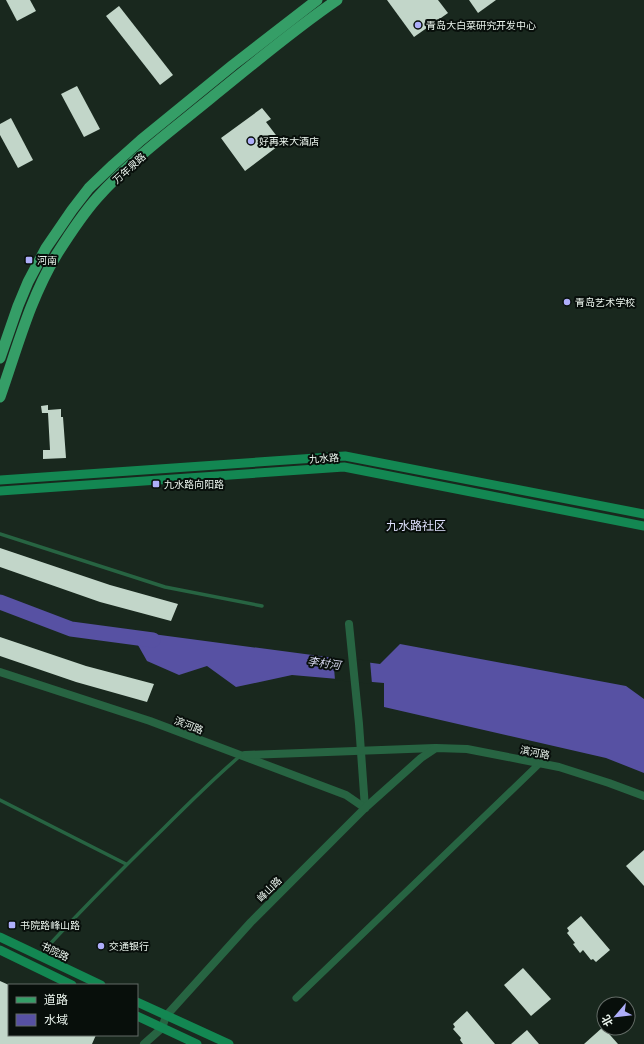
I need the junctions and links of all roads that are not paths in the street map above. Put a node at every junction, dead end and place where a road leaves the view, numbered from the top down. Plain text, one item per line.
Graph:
1 (337, 0) edge
2 (313, 1) edge
3 (320, 12) junction
4 (0, 358) edge
5 (0, 397) edge
6 (0, 480) edge
7 (0, 491) edge
8 (644, 514) edge
9 (644, 526) edge
10 (0, 534) edge
11 (262, 606) dead end
12 (349, 624) dead end
13 (0, 672) edge
14 (436, 748) junction
15 (361, 750) junction
16 (241, 755) junction
17 (540, 763) junction
18 (644, 796) edge
19 (0, 800) edge
20 (365, 808) junction
21 (126, 864) junction
22 (0, 937) edge
23 (0, 950) edge
24 (39, 955) junction
25 (70, 984) edge
26 (99, 984) edge
27 (296, 998) dead end
28 (138, 1002) edge
29 (138, 1016) edge
30 (166, 1016) junction
31 (162, 1028) junction
32 (144, 1044) edge
33 (197, 1044) edge
34 (228, 1044) edge

1 - 3 main road, 万年泉路
2 - 3 street
2 - 4 main road, 万年泉路
3 - 5 main road, 万年泉路
6 - 8 main road, 九水路
7 - 9 main road, 九水路
10 - 11 lane
12 - 15 street
13 - 16 street, 滨河路
14 - 15 street, 滨河路
14 - 17 street, 滨河路
14 - 20 street, 峰山路
15 - 16 street, 滨河路
15 - 20 street
16 - 20 street, 滨河路
16 - 21 lane
17 - 18 street, 滨河路
17 - 27 street
19 - 21 lane
20 - 30 street, 峰山路
21 - 24 lane
22 - 24 main road, 书院路
23 - 25 main road
24 - 26 main road, 书院路
28 - 30 main road
29 - 31 main road
30 - 31 street, 峰山路
30 - 34 main road
31 - 32 street, 峰山路
31 - 33 main road

